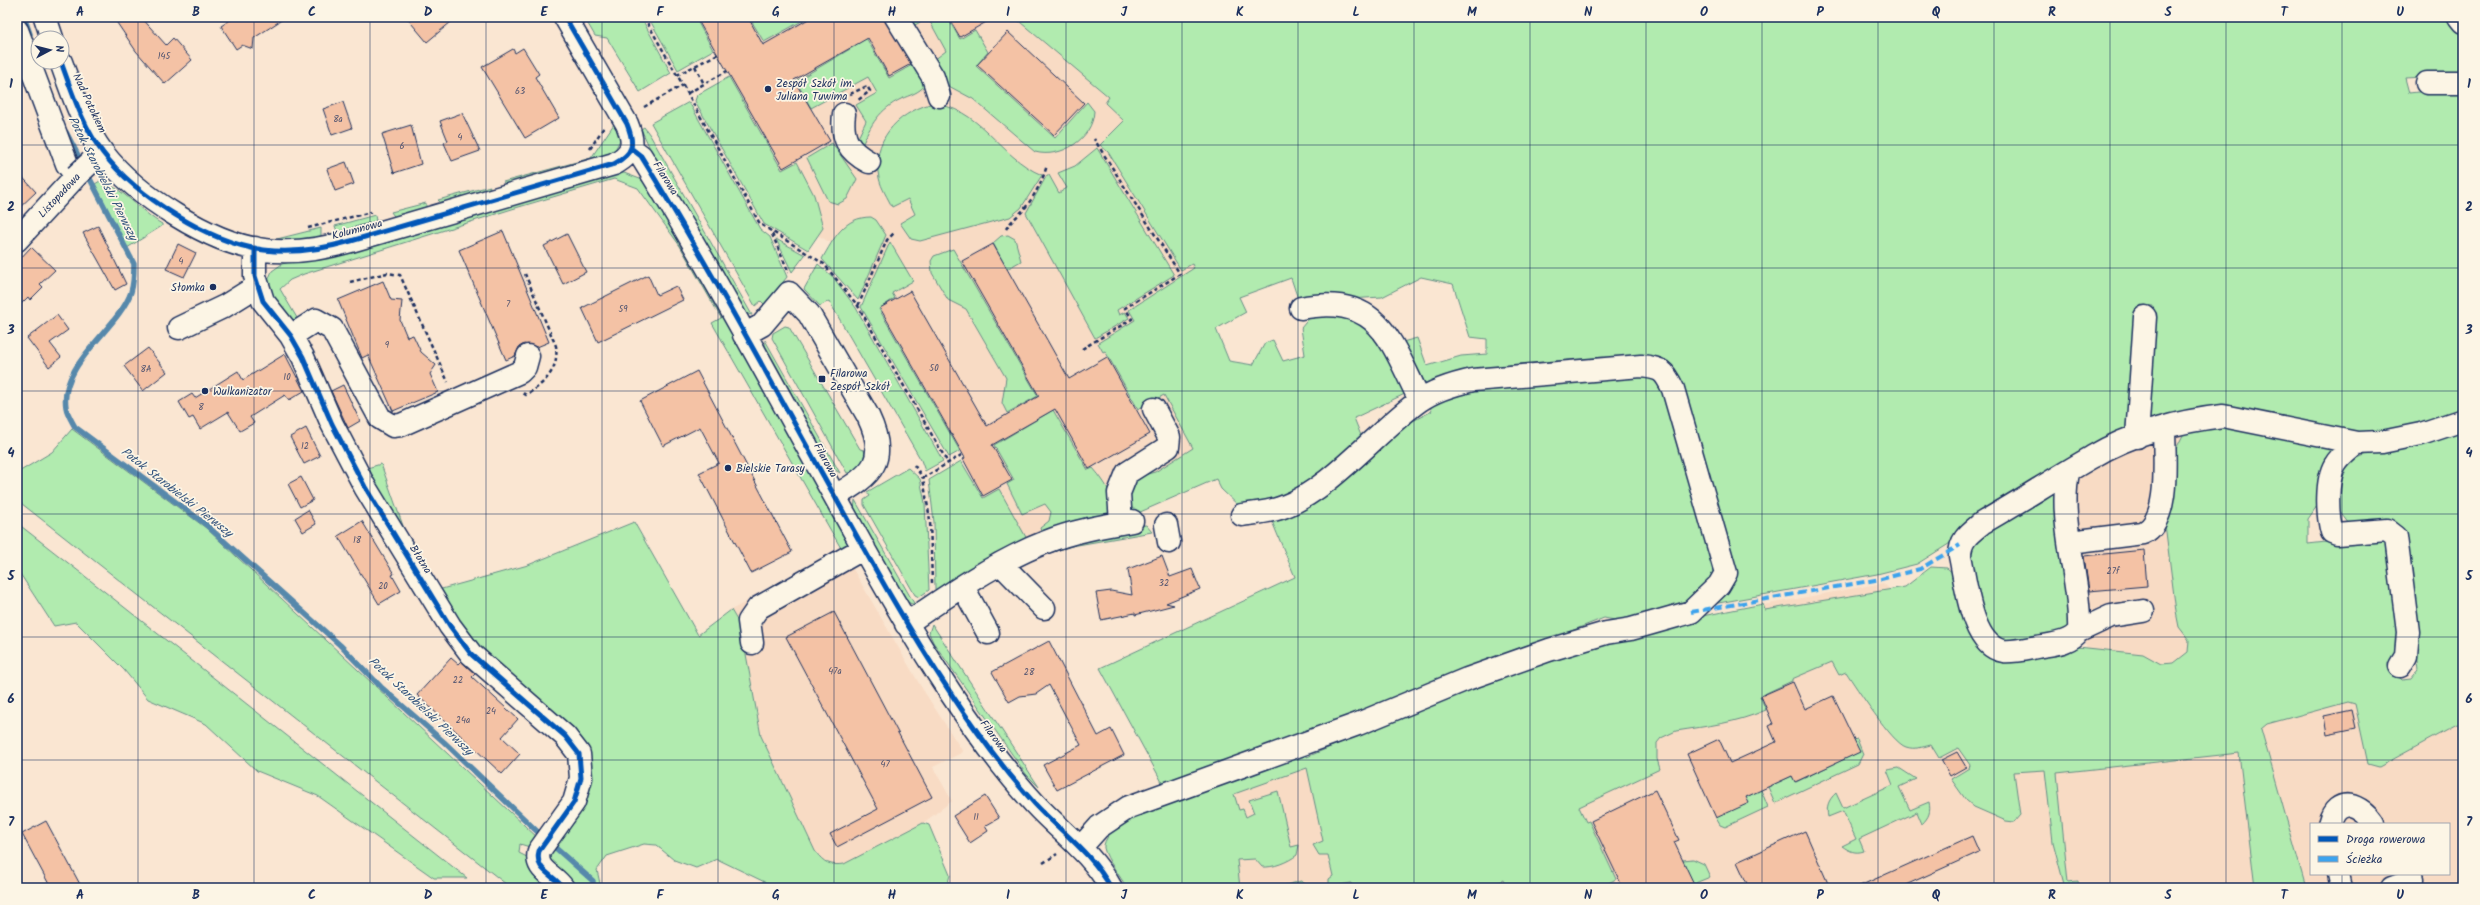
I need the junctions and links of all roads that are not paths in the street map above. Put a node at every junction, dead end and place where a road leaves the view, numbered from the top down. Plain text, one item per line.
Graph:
1 (45, 17) edge
2 (565, 17) edge
3 (896, 17) edge
4 (2459, 17) edge
5 (2463, 22) edge
6 (17, 30) edge
7 (49, 30) edge
8 (64, 70) edge
9 (2427, 83) dead end
10 (2463, 83) edge
11 (939, 96) dead end
12 (844, 114) dead end
13 (632, 149) junction
14 (869, 162) dead end
15 (90, 163) junction
16 (17, 240) edge
17 (255, 248) junction
18 (257, 286) junction
19 (1301, 308) dead end
20 (2145, 317) dead end
21 (179, 328) dead end
22 (744, 334) junction
23 (291, 336) junction
24 (528, 356) dead end
25 (1420, 400) junction
26 (1154, 409) dead end
27 (2463, 420) edge
28 (2164, 429) junction
29 (2137, 436) junction
30 (2357, 443) junction
31 (2068, 473) junction
32 (835, 496) junction
33 (1242, 515) dead end
34 (2070, 542) junction
35 (864, 548) junction
36 (1002, 564) junction
37 (963, 587) junction
38 (1044, 608) dead end
39 (2142, 611) dead end
40 (906, 624) junction
41 (2079, 631) junction
42 (988, 633) dead end
43 (752, 643) dead end
44 (2400, 666) dead end
45 (2329, 823) edge
46 (2373, 823) edge
47 (1081, 846) junction
48 (2338, 875) edge
49 (2413, 881) edge
50 (563, 888) edge
51 (1110, 888) edge
52 (2341, 888) edge
53 (2392, 888) edge

1 - 7 street
2 - 13 street
3 - 11 street
4 - 5 street
6 - 15 street
8 - 15 street, Nad Potokiem
9 - 10 street
12 - 14 street
13 - 17 street, Kolumnowa
13 - 22 street, Filarowa
15 - 16 street, Listopadowa
15 - 17 street, Kolumnowa
17 - 18 street, Błotna
18 - 21 street
18 - 23 street, Błotna
19 - 25 street
20 - 29 street
22 - 32 street, Filarowa
22 - 32 street
23 - 24 street
23 - 50 street, Błotna
25 - 33 street
25 - 47 street
26 - 36 street
27 - 30 street
28 - 29 street
28 - 30 street
28 - 34 street
29 - 31 street
30 - 44 street
31 - 34 street
31 - 41 street
32 - 35 street, Filarowa
34 - 41 street
35 - 40 street, Filarowa
35 - 43 street
36 - 37 street
36 - 38 street
37 - 40 street
37 - 42 street
39 - 41 street
40 - 47 street, Filarowa
45 - 46 street
47 - 51 street, Filarowa
48 - 52 street
49 - 53 street

